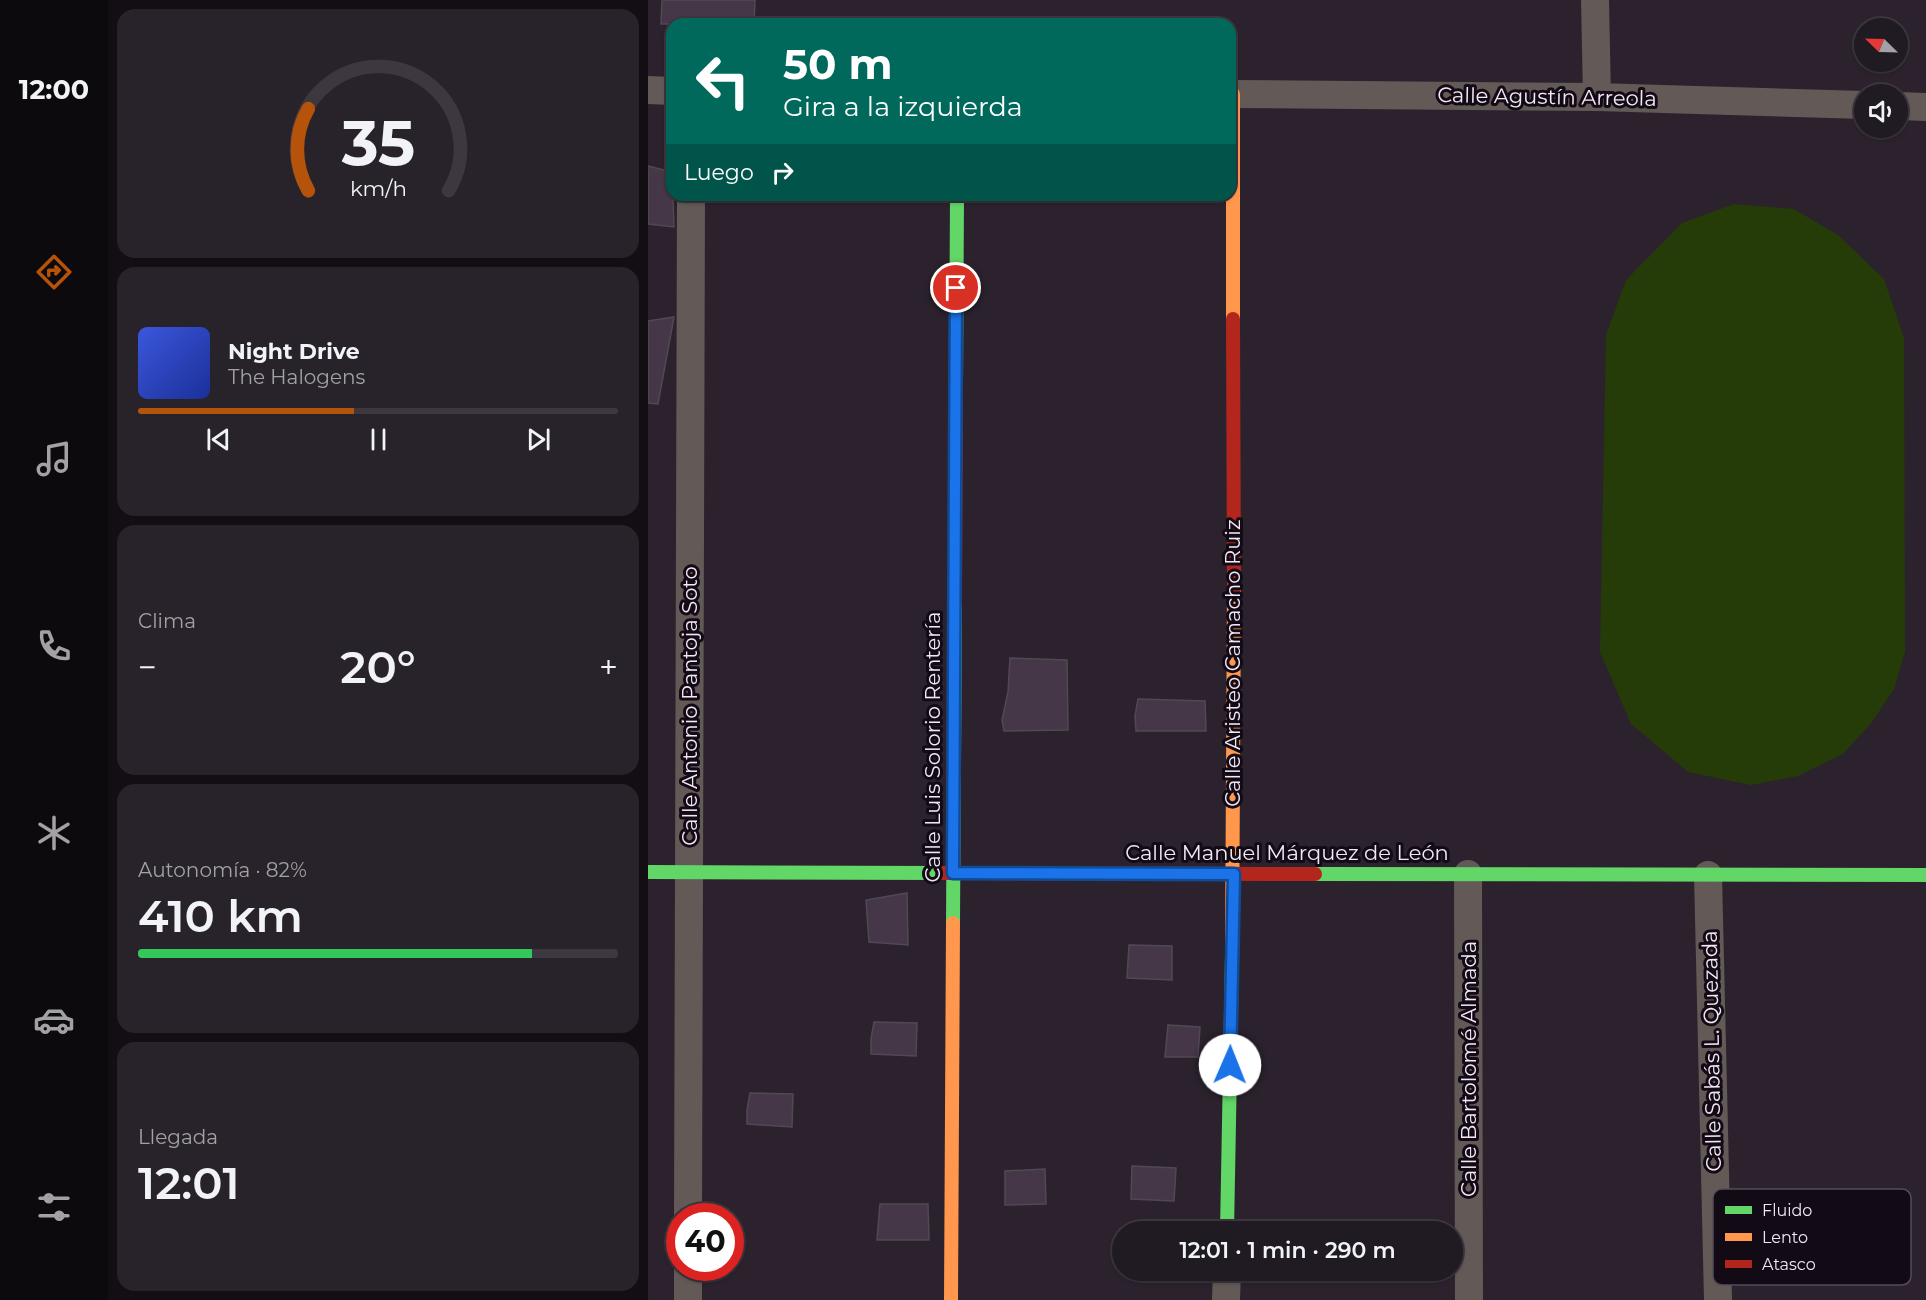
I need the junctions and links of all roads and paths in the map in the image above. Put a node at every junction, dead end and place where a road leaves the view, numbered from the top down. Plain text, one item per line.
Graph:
1 (1595, 0) edge
2 (648, 90) edge
3 (666, 91) edge
4 (1236, 94) edge
5 (1597, 97) junction
6 (1854, 105) edge
7 (1908, 106) edge
8 (1926, 107) edge
9 (691, 201) edge
10 (957, 201) edge
11 (1231, 201) edge
12 (648, 872) edge
13 (689, 872) junction
14 (953, 873) junction
15 (1234, 874) junction
16 (1468, 874) junction
17 (1708, 875) junction
18 (1926, 875) edge
19 (1715, 1189) edge
20 (688, 1203) edge
21 (1227, 1221) edge
22 (688, 1281) edge
23 (1227, 1281) edge
24 (1718, 1285) edge
25 (688, 1300) edge
26 (951, 1300) edge
27 (1226, 1300) edge
28 (1469, 1300) edge
29 (1718, 1300) edge

1 - 5 street
2 - 3 street
4 - 5 street, Calle Agustín Arreola
5 - 6 street, Calle Agustín Arreola
7 - 8 street
9 - 13 street, Calle Antonio Pantoja Soto
10 - 14 street, Calle Luis Solorio Rentería
11 - 15 street, Calle Aristeo Camacho Ruiz
12 - 13 street, Calle Manuel Márquez de León
13 - 14 street, Calle Manuel Márquez de León
13 - 20 street, Calle Antonio Pantoja Soto
14 - 15 street, Calle Manuel Márquez de León
14 - 26 street, Calle Luis Solorio Rentería
15 - 16 street, Calle Manuel Márquez de León
15 - 21 street, Calle Aristeo Camacho Ruiz
16 - 17 street, Calle Manuel Márquez de León
16 - 28 street, Calle Bartolomé Almada
17 - 18 street, Calle Manuel Márquez de León
17 - 19 street, Calle Sabás L. Quezada
22 - 25 street
23 - 27 street
24 - 29 street, Calle Sabás L. Quezada

